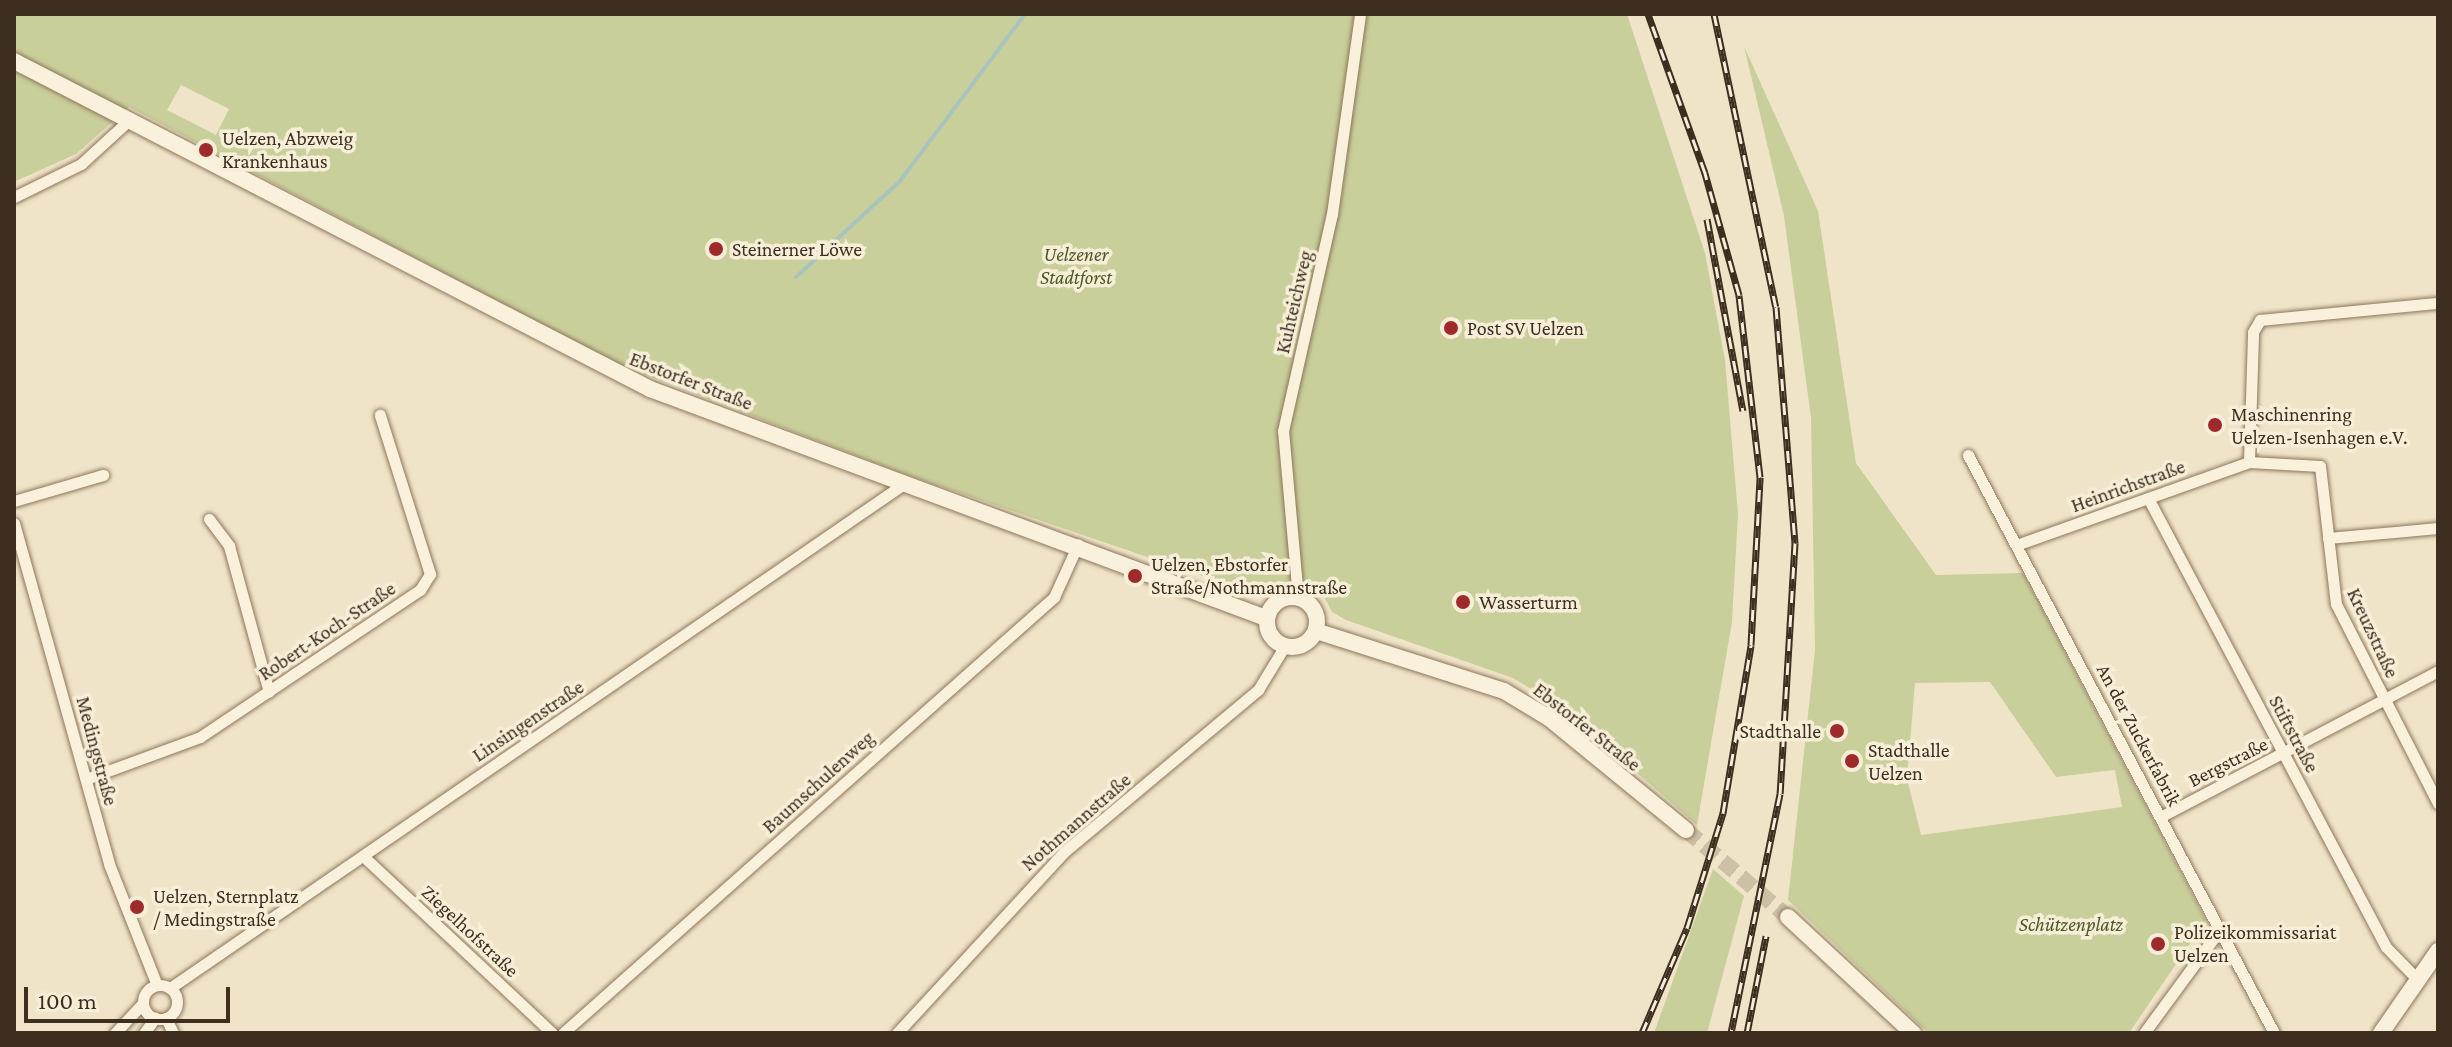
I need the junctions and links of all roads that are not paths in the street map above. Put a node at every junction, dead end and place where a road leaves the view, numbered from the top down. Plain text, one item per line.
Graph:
1 (1360, 14) edge
2 (14, 61) edge
3 (129, 120) junction
4 (14, 197) edge
5 (2438, 303) edge
6 (380, 415) dead end
7 (1968, 455) dead end
8 (2249, 462) junction
9 (2320, 466) joint
10 (103, 475) dead end
11 (905, 483) junction
12 (2148, 498) junction
13 (14, 501) edge
14 (209, 519) dead end
15 (14, 523) edge
16 (2438, 528) edge
17 (2328, 538) junction
18 (1078, 544) junction
19 (2019, 544) junction
20 (1298, 598) junction
21 (1266, 618) junction
22 (1316, 631) junction
23 (1284, 647) junction
24 (2438, 671) edge
25 (269, 692) junction
26 (2385, 700) junction
27 (2284, 753) junction
28 (86, 779) junction
29 (2438, 803) edge
30 (2162, 816) junction
31 (1686, 830) tunnel mouth
32 (363, 856) junction
33 (1788, 917) tunnel mouth
34 (2221, 928) junction
35 (2438, 951) edge
36 (2418, 980) junction
37 (157, 985) junction
38 (170, 988) junction
39 (143, 1003) junction
40 (160, 1018) junction
41 (115, 1033) edge
42 (144, 1033) edge
43 (173, 1033) edge
44 (552, 1033) edge
45 (563, 1033) edge
46 (897, 1033) edge
47 (1913, 1033) edge
48 (2144, 1033) edge
49 (2274, 1033) edge
50 (2381, 1033) edge

1 - 20 street, Kuhteichweg
2 - 3 main road, Ebstorfer Straße
3 - 4 street
3 - 11 main road, Ebstorfer Straße
5 - 8 street
6 - 25 street, Robert-Koch-Straße
7 - 19 street, An der Zuckerfabrik
8 - 9 street, Heinrichstraße
8 - 12 street, Heinrichstraße
9 - 17 street, Kreuzstraße
10 - 13 street
11 - 18 main road, Ebstorfer Straße
11 - 32 street, Linsingenstraße
12 - 19 street, Heinrichstraße
12 - 27 street, Stiftstraße
14 - 25 street
15 - 28 street, Medingstraße
16 - 17 street
17 - 26 street, Kreuzstraße
18 - 21 main road, Ebstorfer Straße
18 - 45 street, Baumschulenweg
19 - 30 street, An der Zuckerfabrik
20 - 21 main road
20 - 22 main road
21 - 23 main road
22 - 23 main road
22 - 31 main road, Ebstorfer Straße
23 - 46 street, Nothmannstraße
24 - 26 street, Bergstraße
25 - 28 street, Robert-Koch-Straße
26 - 27 street, Bergstraße
26 - 29 street, Kreuzstraße
27 - 30 street, Bergstraße
27 - 36 street, Stiftstraße
28 - 37 street, Medingstraße
30 - 34 street, An der Zuckerfabrik
32 - 38 street, Linsingenstraße
32 - 44 street, Ziegelhofstraße
33 - 47 main road
34 - 48 street
34 - 49 street, An der Zuckerfabrik
35 - 36 main road
36 - 50 main road
37 - 38 street
37 - 39 street
38 - 40 street
39 - 40 street
39 - 41 street
40 - 42 street
40 - 43 street

